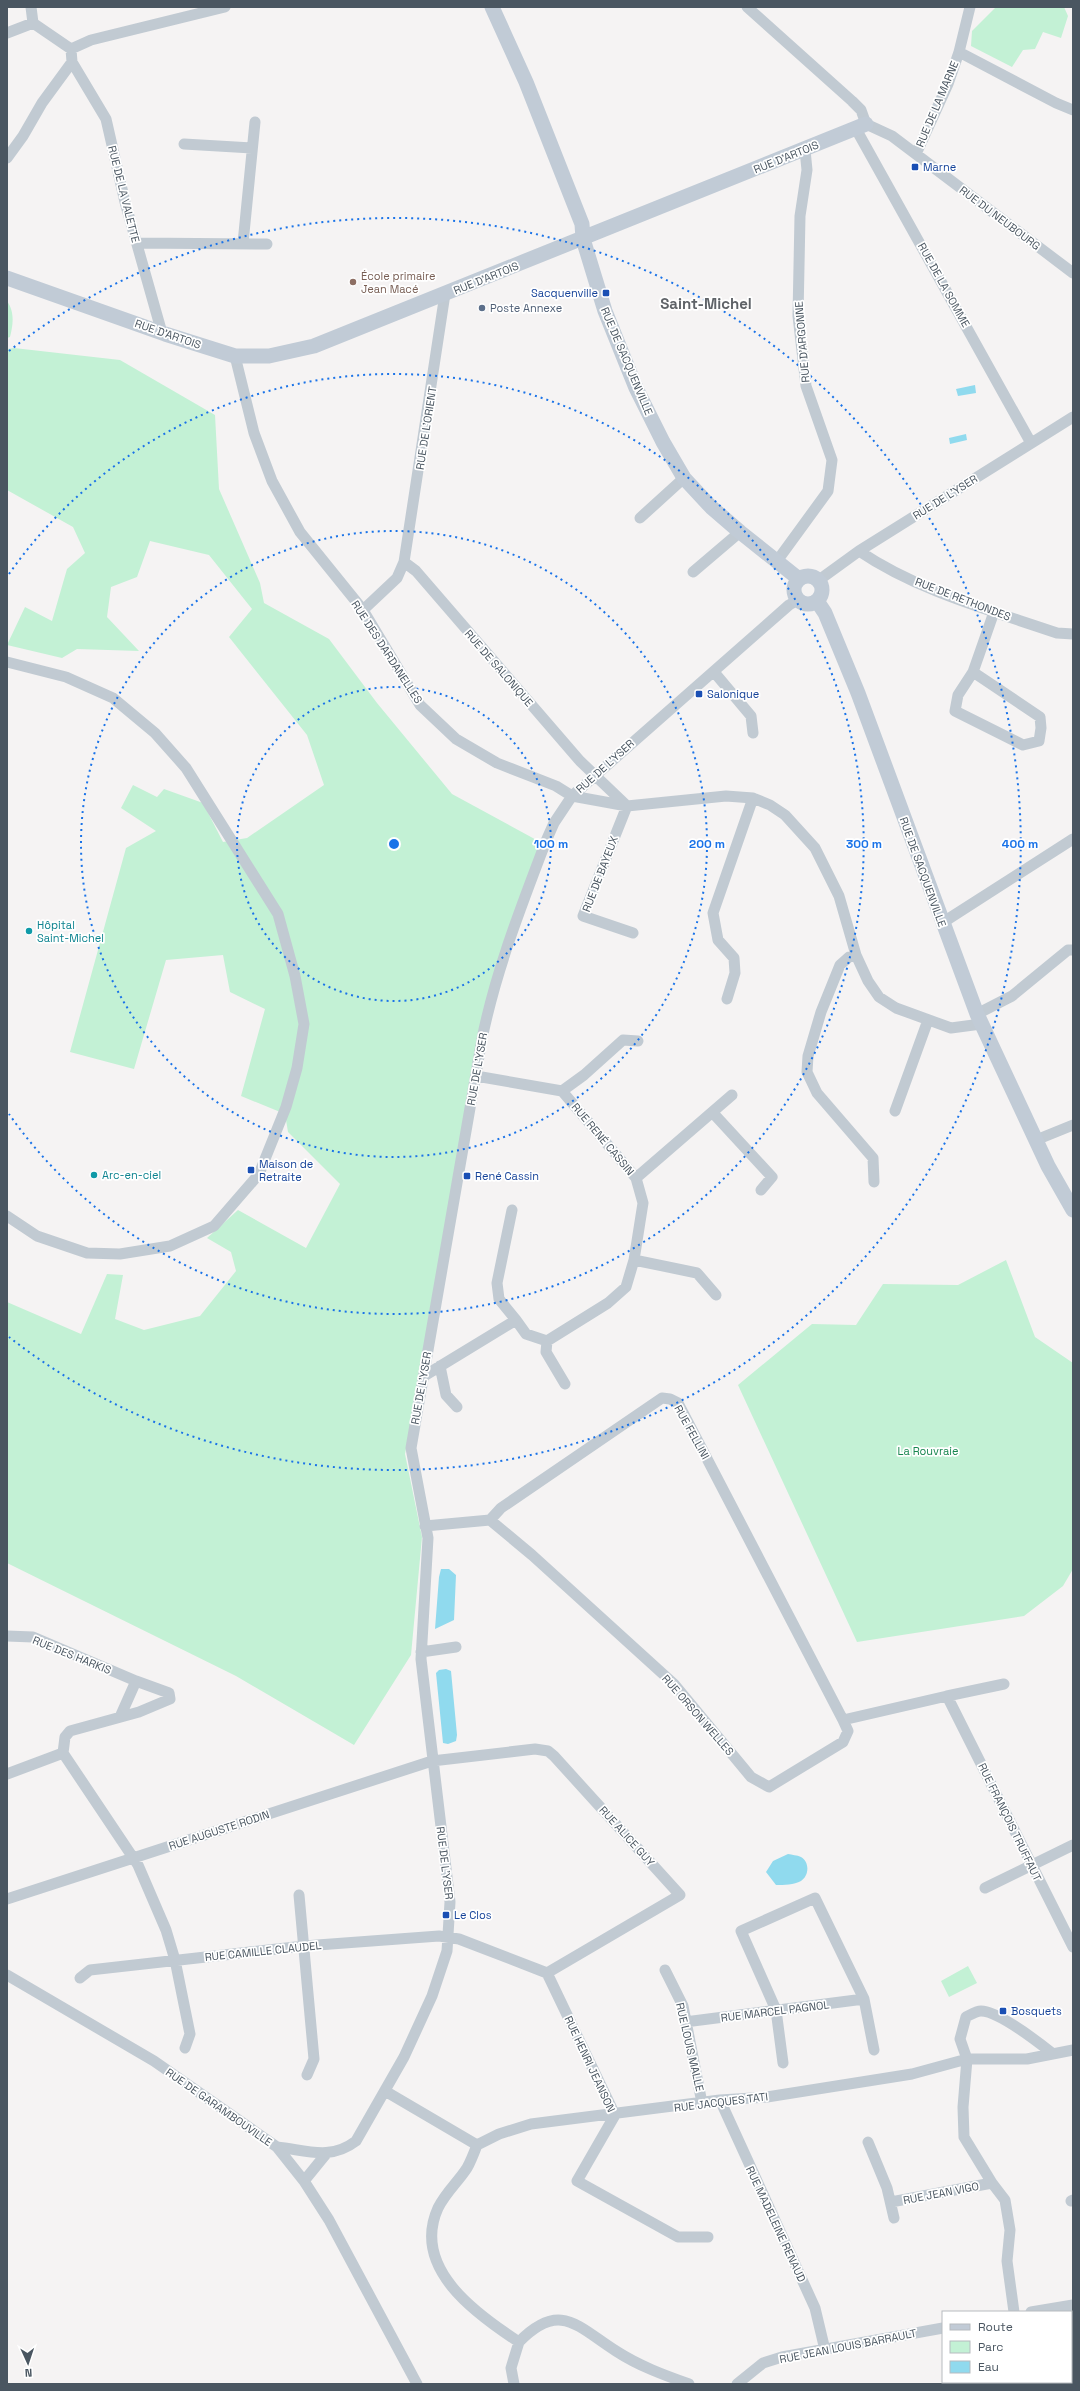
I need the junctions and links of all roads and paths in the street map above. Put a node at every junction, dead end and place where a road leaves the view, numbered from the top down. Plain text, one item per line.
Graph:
1 (31, 7) edge
2 (225, 7) edge
3 (492, 7) edge
4 (747, 7) edge
5 (970, 7) edge
6 (33, 23) junction
7 (7, 33) edge
8 (71, 49) junction
9 (959, 52) junction
10 (72, 62) junction
11 (1073, 110) edge
12 (255, 122) dead end
13 (861, 126) junction
14 (184, 144) dead end
15 (252, 148) junction
16 (804, 150) junction
17 (916, 154) junction
18 (7, 158) edge
19 (583, 239) junction
20 (137, 243) junction
21 (243, 243) junction
22 (267, 244) dead end
23 (1073, 273) edge
24 (7, 278) edge
25 (445, 294) junction
26 (162, 333) junction
27 (235, 356) junction
28 (1073, 417) edge
29 (1031, 443) junction
30 (684, 478) junction
31 (640, 518) dead end
32 (740, 532) junction
33 (859, 551) junction
34 (777, 561) junction
35 (404, 562) junction
36 (693, 572) dead end
37 (799, 579) junction
38 (819, 580) junction
39 (798, 600) junction
40 (817, 601) junction
41 (363, 610) junction
42 (994, 612) junction
43 (1073, 634) edge
44 (7, 662) edge
45 (714, 672) junction
46 (973, 672) junction
47 (753, 733) dead end
48 (593, 775) junction
49 (572, 796) junction
50 (753, 798) junction
51 (627, 806) junction
52 (1073, 839) edge
53 (942, 923) junction
54 (633, 933) dead end
55 (1073, 950) edge
56 (856, 955) junction
57 (727, 999) dead end
58 (979, 1019) junction
59 (928, 1020) junction
60 (638, 1041) dead end
61 (476, 1076) junction
62 (562, 1091) junction
63 (732, 1095) dead end
64 (895, 1111) dead end
65 (713, 1113) junction
66 (1073, 1125) edge
67 (1036, 1140) junction
68 (636, 1178) junction
69 (874, 1182) dead end
70 (760, 1190) dead end
71 (512, 1210) dead end
72 (1073, 1210) edge
73 (7, 1216) edge
74 (634, 1260) junction
75 (716, 1295) dead end
76 (516, 1320) junction
77 (547, 1341) junction
78 (440, 1366) junction
79 (424, 1376) junction
80 (565, 1384) dead end
81 (457, 1407) dead end
82 (490, 1520) junction
83 (426, 1526) junction
84 (7, 1636) edge
85 (456, 1647) dead end
86 (421, 1652) junction
87 (136, 1681) junction
88 (1004, 1684) dead end
89 (947, 1696) junction
90 (120, 1717) junction
91 (843, 1720) junction
92 (62, 1752) junction
93 (432, 1760) junction
94 (7, 1774) edge
95 (1073, 1846) edge
96 (132, 1858) junction
97 (1031, 1866) junction
98 (985, 1888) dead end
99 (299, 1895) dead end
100 (7, 1899) edge
101 (449, 1937) junction
102 (304, 1946) junction
103 (1073, 1947) edge
104 (175, 1960) junction
105 (665, 1970) dead end
106 (547, 1973) junction
107 (7, 1975) edge
108 (80, 1978) dead end
109 (864, 1999) junction
110 (776, 2010) junction
111 (685, 2022) junction
112 (185, 2048) dead end
113 (874, 2050) dead end
114 (1073, 2050) edge
115 (1052, 2053) junction
116 (968, 2059) junction
117 (783, 2063) dead end
118 (307, 2075) dead end
119 (385, 2090) junction
120 (720, 2100) junction
121 (702, 2103) junction
122 (615, 2115) junction
123 (868, 2142) dead end
124 (477, 2146) junction
125 (277, 2147) junction
126 (326, 2154) junction
127 (304, 2181) junction
128 (992, 2183) junction
129 (891, 2202) junction
130 (894, 2218) dead end
131 (708, 2237) dead end
132 (1073, 2305) edge
133 (1014, 2311) edge
134 (1037, 2311) edge
135 (942, 2328) edge
136 (519, 2342) junction
137 (825, 2350) junction
138 (417, 2384) edge
139 (514, 2384) edge
140 (689, 2384) edge
141 (737, 2384) edge

1 - 6 street
2 - 8 street
3 - 19 street, RUE DE SACQUENVILLE
4 - 13 street
5 - 9 street, RUE DE LA MARNE
6 - 7 street
6 - 8 street
8 - 10 street
9 - 11 street
9 - 17 street, RUE DE LA MARNE
10 - 18 street
10 - 20 street, RUE DE LA VALETTE
12 - 15 street
13 - 16 street, RUE D'ARTOIS
13 - 17 street, RUE DU NEUBOURG
13 - 29 street, RUE DE LA SOMME
14 - 15 street
15 - 21 street
16 - 19 street, RUE D'ARTOIS
16 - 34 street, RUE D'ARGONNE
17 - 23 street, RUE DU NEUBOURG
19 - 25 street, RUE D'ARTOIS
19 - 30 street, RUE DE SACQUENVILLE
20 - 21 street
20 - 26 street, RUE DE LA VALETTE
21 - 22 street
24 - 26 street, RUE D'ARTOIS
25 - 27 street, RUE D'ARTOIS
25 - 35 street, RUE DE L'ORIENT
26 - 27 street, RUE D'ARTOIS
27 - 41 street, RUE DES DARDANELLES
28 - 29 street, RUE DE L'YSER
29 - 33 street, RUE DE L'YSER
30 - 31 street
30 - 32 street, RUE DE SACQUENVILLE
32 - 34 street, RUE DE SACQUENVILLE
32 - 36 street
33 - 38 street, RUE DE L'YSER
33 - 42 street, RUE DE RETHONDES
34 - 37 street, RUE DE SACQUENVILLE
35 - 41 street, RUE DE L'ORIENT
35 - 48 street, RUE DE SALONIQUE
37 - 38 street
37 - 39 street
38 - 40 street
39 - 40 street
39 - 45 street, RUE DE L'YSER
40 - 53 street, RUE DE SACQUENVILLE
41 - 49 street, RUE DES DARDANELLES
42 - 43 street, RUE DE RETHONDES
42 - 46 street
44 - 73 street
45 - 47 street
45 - 48 street, RUE DE L'YSER
46 - 46 street
48 - 49 street, RUE DE L'YSER
48 - 51 street, RUE DE SALONIQUE
49 - 51 street
49 - 61 street, RUE DE L'YSER
50 - 51 street
50 - 56 street
50 - 57 street
51 - 54 street, RUE DE BAYEUX
52 - 53 street
53 - 58 street, RUE DE SACQUENVILLE
55 - 58 street
56 - 59 street
56 - 69 street
58 - 59 street
58 - 67 street, RUE DE SACQUENVILLE
59 - 64 street
60 - 62 street
61 - 62 street
61 - 79 street, RUE DE L'YSER
62 - 68 street, RUE RENÉ CASSIN
63 - 65 street
65 - 68 street
65 - 70 street
66 - 67 street
67 - 72 street, RUE DE SACQUENVILLE
68 - 74 street, RUE RENÉ CASSIN
71 - 76 street
74 - 75 street
74 - 77 street, RUE RENÉ CASSIN
76 - 77 street
76 - 78 street
77 - 80 street
78 - 79 street
78 - 81 street
79 - 83 street, RUE DE L'YSER
82 - 83 street
82 - 91 street, RUE ORSON WELLES
82 - 91 street, RUE FELLINI
83 - 86 street, RUE DE L'YSER
84 - 87 street, RUE DES HARKIS
85 - 86 street
86 - 93 street, RUE DE L'YSER
87 - 90 street
87 - 90 street, RUE DES HARKIS
88 - 89 street
89 - 91 street
89 - 97 street, RUE FRANÇOIS TRUFFAUT
90 - 92 street, RUE DES HARKIS
92 - 94 street
92 - 96 street
93 - 96 street, RUE AUGUSTE RODIN
93 - 101 street, RUE DE L'YSER
93 - 106 street, RUE ALICE GUY
95 - 97 street
96 - 100 street, RUE AUGUSTE RODIN
96 - 104 street
97 - 98 street
97 - 103 street, RUE FRANÇOIS TRUFFAUT
99 - 102 street
101 - 102 street, RUE CAMILLE CLAUDEL
101 - 106 street
101 - 119 street, RUE DE L'YSER
102 - 104 street, RUE CAMILLE CLAUDEL
102 - 118 street
104 - 108 street, RUE CAMILLE CLAUDEL
104 - 112 street
105 - 111 street, RUE LOUIS MALLE
106 - 122 street, RUE HENRI JEANSON
107 - 125 street, RUE DE GARAMBOUVILLE
109 - 110 street, RUE MARCEL PAGNOL
109 - 110 street
109 - 113 street
110 - 111 street, RUE MARCEL PAGNOL
110 - 117 street
111 - 121 street, RUE LOUIS MALLE
114 - 115 street, RUE JACQUES TATI
115 - 116 street, RUE JACQUES TATI
115 - 116 street
116 - 120 street, RUE JACQUES TATI
116 - 128 street
119 - 124 street
119 - 126 street, RUE DE L'YSER
120 - 121 street, RUE JACQUES TATI
120 - 137 street, RUE MADELEINE RENAUD
121 - 122 street, RUE JACQUES TATI
122 - 124 street, RUE JACQUES TATI
122 - 131 street, RUE HENRI JEANSON
123 - 129 street, RUE JEAN VIGO
124 - 136 street
125 - 126 street, RUE DE L'YSER
125 - 127 street, RUE DE GARAMBOUVILLE
126 - 127 street
127 - 138 street, RUE DE GARAMBOUVILLE
128 - 129 street, RUE JEAN VIGO
128 - 133 street
129 - 130 street, RUE JEAN VIGO
132 - 134 street
135 - 137 street, RUE JEAN LOUIS BARRAULT
136 - 139 street
136 - 140 street
137 - 141 street, RUE JEAN LOUIS BARRAULT

